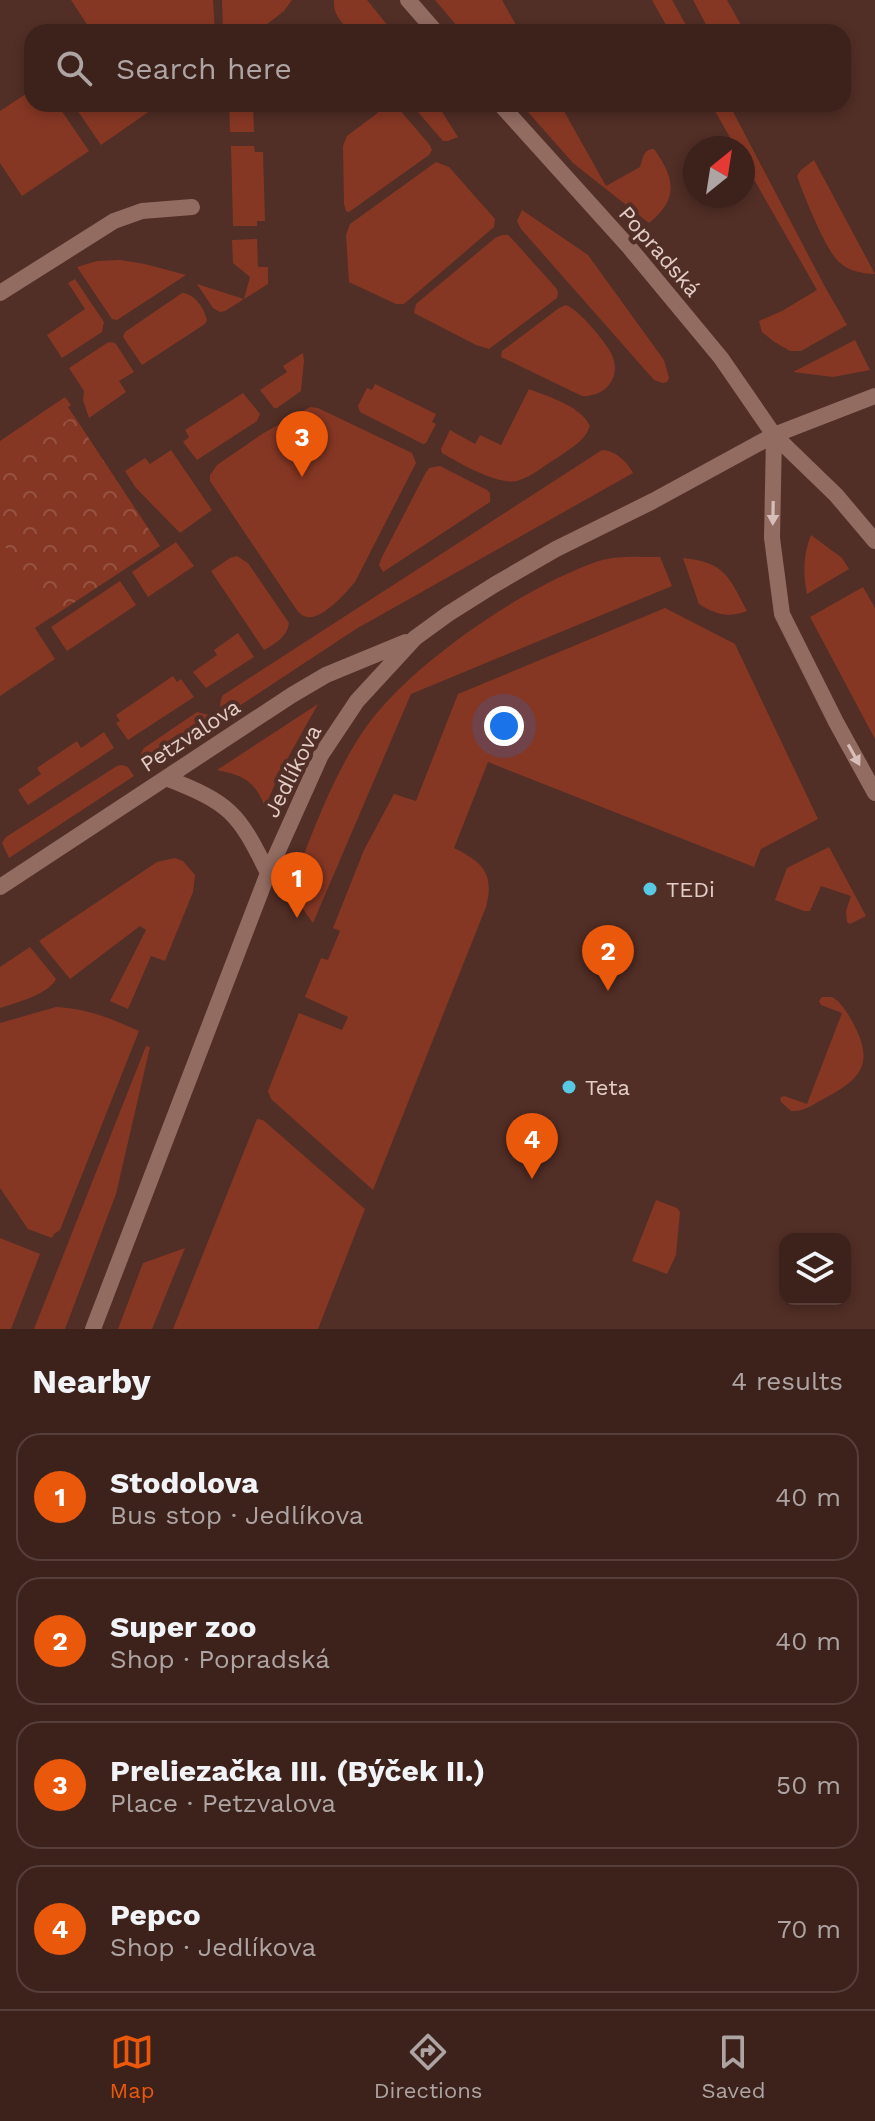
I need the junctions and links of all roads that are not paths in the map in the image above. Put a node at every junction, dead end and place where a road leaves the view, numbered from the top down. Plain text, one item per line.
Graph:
1 (408, 0) edge
2 (429, 24) edge
3 (507, 112) edge
4 (192, 207) dead end
5 (0, 293) edge
6 (875, 396) edge
7 (774, 435) junction
8 (875, 541) edge
9 (415, 638) junction
10 (166, 778) junction
11 (875, 793) edge
12 (268, 873) junction
13 (0, 887) edge
14 (93, 1329) edge

1 - 2 street
3 - 7 street, Popradská
4 - 5 street
6 - 7 street, Jedlíkova
7 - 8 street, Popradská
7 - 9 street, Jedlíkova
7 -> 11 street
9 - 10 street, Petzvalova
9 - 12 street, Jedlíkova
10 - 12 street
10 - 13 street, Petzvalova
12 - 14 street, Jedlíkova

